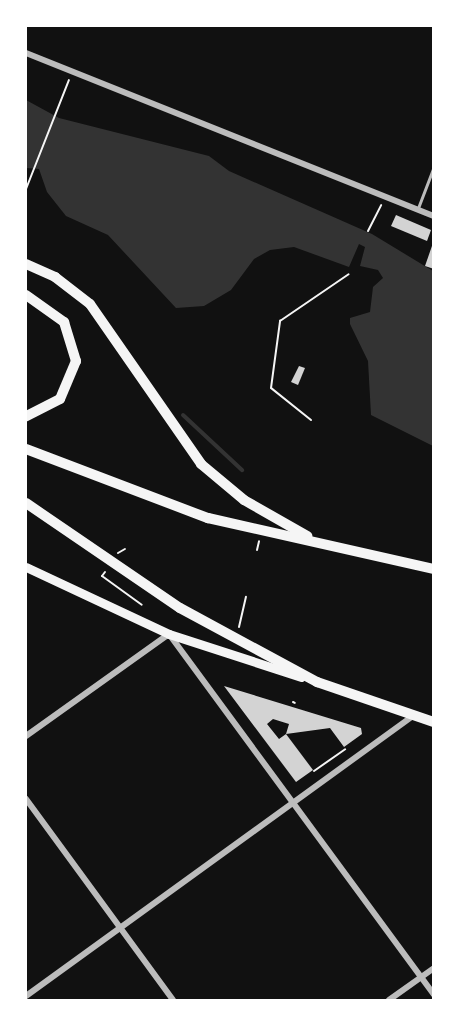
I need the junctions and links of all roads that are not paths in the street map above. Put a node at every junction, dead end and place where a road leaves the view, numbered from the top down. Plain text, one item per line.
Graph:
1 (26, 53) edge
2 (434, 166) edge
3 (417, 209) junction
4 (434, 216) edge
5 (26, 264) edge
6 (26, 295) edge
7 (26, 416) edge
8 (26, 449) edge
9 (26, 503) edge
10 (318, 542) junction
11 (26, 567) edge
12 (434, 569) edge
13 (169, 634) junction
14 (317, 682) junction
15 (415, 715) junction
16 (434, 722) edge
17 (26, 736) edge
18 (26, 799) edge
19 (292, 803) junction
20 (118, 927) junction
21 (434, 968) edge
22 (421, 977) junction
23 (434, 995) edge
24 (26, 996) edge
25 (173, 1000) edge
26 (389, 1000) edge

1 - 3 street
2 - 3 lane
3 - 4 street
5 - 10 main road
6 - 7 main road
8 - 10 main road
9 - 14 main road
10 - 12 main road
11 - 13 main road
13 - 14 main road
13 - 17 street
13 - 19 street
14 - 15 main road
15 - 16 main road
15 - 19 street
18 - 20 street
19 - 20 street
19 - 22 street
20 - 24 street
20 - 25 street
21 - 22 street
22 - 23 street
22 - 26 street

